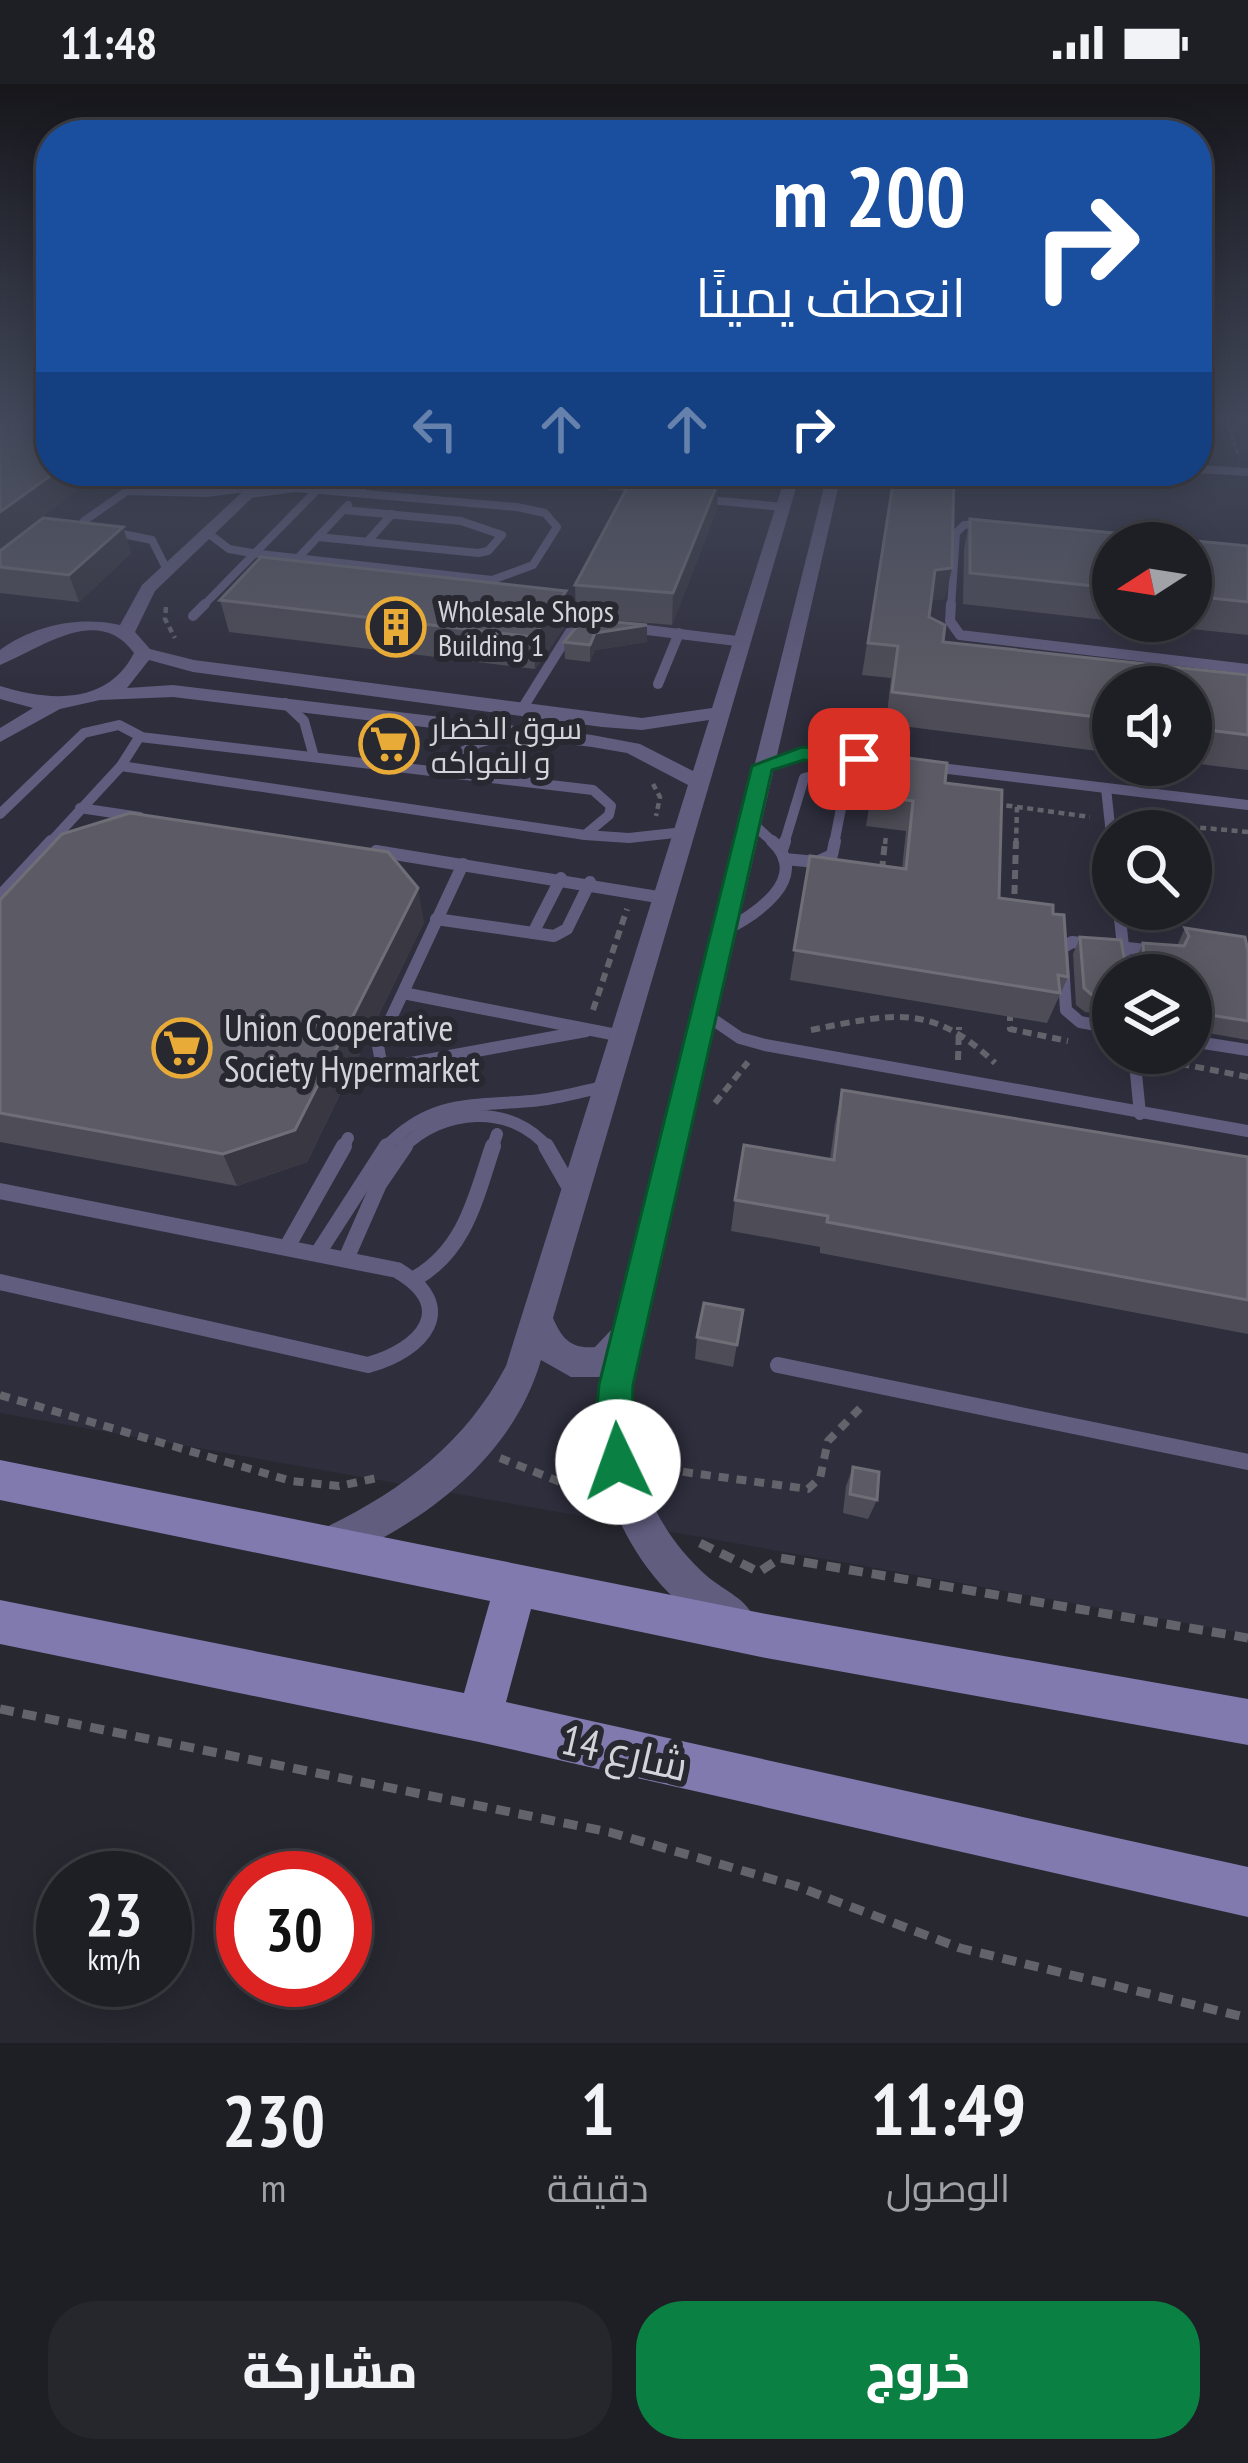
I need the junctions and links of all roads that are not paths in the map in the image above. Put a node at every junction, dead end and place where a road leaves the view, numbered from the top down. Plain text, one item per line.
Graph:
1 (97, 512) edge
2 (230, 512) edge
3 (294, 512) edge
4 (342, 512) edge
5 (373, 512) edge
6 (537, 512) edge
7 (782, 512) edge
8 (825, 512) edge
9 (392, 514) junction
10 (987, 524) edge
11 (208, 533) junction
12 (318, 538) junction
13 (367, 542) junction
14 (252, 553) junction
15 (297, 559) junction
16 (167, 571) junction
17 (194, 616) dead end
18 (595, 623) edge
19 (616, 626) edge
20 (125, 633) junction
21 (679, 633) junction
22 (41, 635) junction
23 (0, 639) edge
24 (745, 641) junction
25 (143, 652) junction
26 (0, 658) edge
27 (1248, 669) edge
28 (658, 684) dead end
29 (0, 692) edge
30 (93, 695) junction
31 (58, 703) junction
32 (285, 703) junction
33 (522, 709) junction
34 (722, 712) junction
35 (517, 732) junction
36 (0, 736) edge
37 (140, 736) junction
38 (314, 757) junction
39 (900, 763) edge
40 (920, 765) edge
41 (121, 766) junction
42 (763, 766) junction
43 (431, 770) junction
44 (699, 782) junction
45 (1106, 788) junction
46 (1231, 803) junction
47 (1248, 805) edge
48 (80, 808) junction
49 (1108, 810) edge
50 (0, 814) edge
51 (1248, 816) edge
52 (147, 818) edge
53 (748, 819) junction
54 (684, 832) junction
55 (585, 835) junction
56 (350, 848) edge
57 (783, 855) junction
58 (463, 864) junction
59 (561, 878) junction
60 (590, 882) junction
61 (0, 896) edge
62 (664, 898) junction
63 (436, 920) junction
64 (1121, 930) edge
65 (723, 931) junction
66 (533, 933) junction
67 (1123, 946) junction
68 (1170, 953) edge
69 (1124, 954) edge
70 (403, 993) junction
71 (702, 1011) junction
72 (1092, 1024) edge
73 (586, 1031) junction
74 (622, 1036) junction
75 (1212, 1044) edge
76 (1248, 1050) edge
77 (1136, 1074) edge
78 (607, 1086) junction
79 (1140, 1114) junction
80 (1248, 1131) edge
81 (497, 1134) dead end
82 (348, 1138) dead end
83 (0, 1191) edge
84 (574, 1195) junction
85 (287, 1247) junction
86 (318, 1253) junction
87 (346, 1259) junction
88 (416, 1278) junction
89 (0, 1282) edge
90 (539, 1323) junction
91 (628, 1333) junction
92 (778, 1365) dead end
93 (1248, 1462) edge
94 (0, 1480) edge
95 (328, 1546) junction
96 (516, 1585) junction
97 (0, 1622) edge
98 (760, 1635) junction
99 (479, 1719) junction
100 (1248, 1722) edge
101 (1248, 1892) edge

1 - 16 lane
2 - 11 street
3 - 14 lane
4 - 12 lane
5 - 9 lane
6 - 15 lane
7 - 24 street
8 - 42 street
9 - 13 lane
9 - 13 lane
10 - 27 lane
11 - 14 lane
11 - 16 street
12 - 13 lane
12 - 15 lane
14 - 15 lane
14 - 17 lane
16 - 20 street
18 - 33 lane
19 - 21 lane
20 - 22 street
20 - 25 street
21 - 24 lane
21 - 28 lane
22 - 23 street
22 - 26 street
24 - 34 street
25 - 30 street
25 - 33 street
29 - 31 street
30 - 31 street
30 - 32 street
31 - 36 street
32 - 35 street
32 - 38 lane
33 - 34 street
34 - 44 street
35 - 43 lane
35 - 44 street
37 - 38 lane
37 - 41 lane
37 - 50 lane
38 - 43 lane
39 - 42 lane
40 - 45 lane
41 - 48 lane
41 - 55 lane
42 - 53 street
43 - 55 lane
44 - 54 street
45 - 46 lane
45 - 49 lane
46 - 47 lane
46 - 51 lane
48 - 52 lane
48 - 61 lane
53 - 57 lane
53 - 65 street
54 - 55 lane
54 - 62 street
56 - 58 lane
57 - 57 lane
57 - 65 lane
58 - 59 lane
58 - 63 lane
59 - 60 lane
59 - 66 lane
60 - 62 lane
60 - 66 lane
62 - 74 street
63 - 66 lane
63 - 70 lane
64 - 67 lane
65 - 71 street
67 - 68 lane
67 - 69 lane
67 - 72 lane
70 - 73 lane
70 - 73 lane
71 - 79 lane
71 - 91 street
73 - 74 lane
74 - 78 street
75 - 76 lane
77 - 79 lane
78 - 84 street
78 - 86 lane
79 - 80 lane
81 - 88 lane
82 - 85 lane
83 - 85 lane
84 - 87 lane
84 - 90 street
85 - 86 lane
86 - 87 lane
87 - 88 lane
88 - 89 lane
90 - 91 street
90 - 95 street
91 - 98 street
92 - 93 lane
94 - 95 main road
95 - 96 main road
96 - 98 main road
96 - 99 main road
97 - 99 main road, شارع 14
98 - 100 main road
99 - 101 main road, شارع 14

